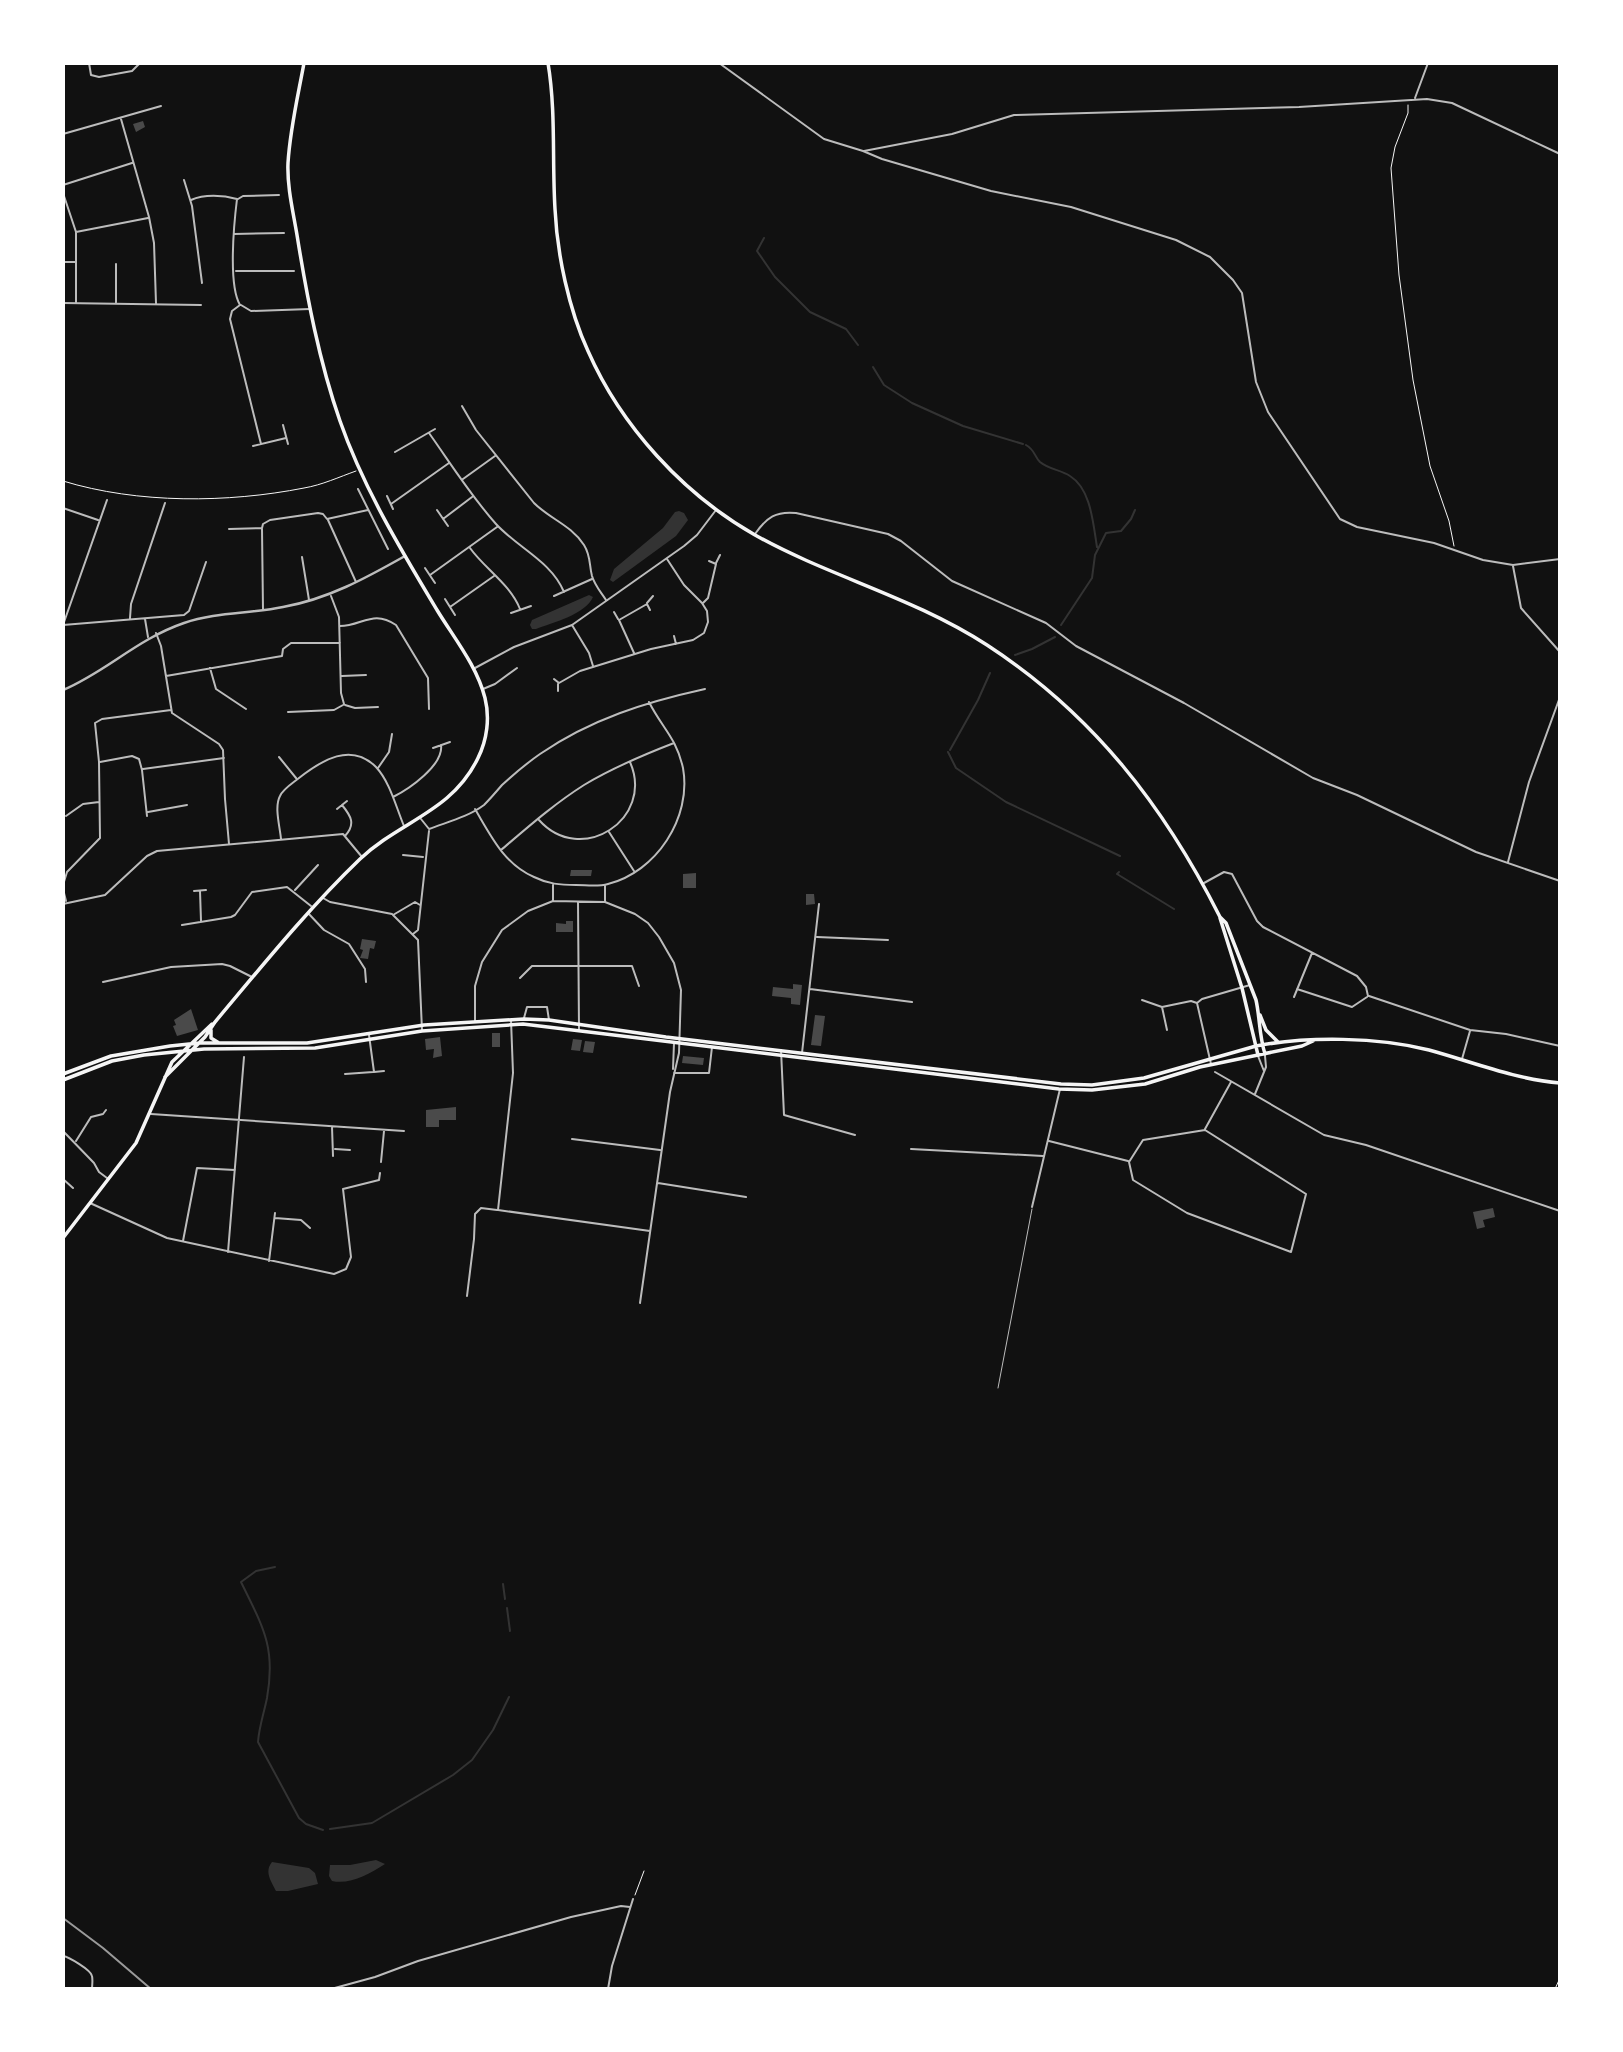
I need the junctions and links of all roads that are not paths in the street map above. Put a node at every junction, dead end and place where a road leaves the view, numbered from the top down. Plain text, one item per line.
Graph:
1 (89, 63) edge
2 (139, 63) edge
3 (304, 63) edge
4 (548, 63) edge
5 (719, 63) edge
6 (1428, 63) edge
7 (1415, 99) junction
8 (160, 106) dead end
9 (121, 119) junction
10 (63, 127) edge
11 (64, 133) edge
12 (863, 151) junction
13 (1560, 155) edge
14 (134, 163) junction
15 (184, 180) dead end
16 (63, 185) edge
17 (63, 193) edge
18 (279, 195) dead end
19 (237, 199) junction
20 (190, 201) junction
21 (149, 217) junction
22 (76, 232) junction
23 (284, 233) dead end
24 (233, 234) junction
25 (63, 262) edge
26 (76, 262) junction
27 (116, 264) dead end
28 (235, 271) junction
29 (294, 271) dead end
30 (202, 283) dead end
31 (116, 302) junction
32 (63, 303) edge
33 (76, 303) junction
34 (156, 303) junction
35 (201, 305) dead end
36 (240, 305) junction
37 (310, 309) junction
38 (462, 407) dead end
39 (283, 425) dead end
40 (435, 429) dead end
41 (429, 433) junction
42 (286, 438) junction
43 (261, 444) junction
44 (288, 444) dead end
45 (253, 446) dead end
46 (395, 452) dead end
47 (495, 456) junction
48 (449, 463) junction
49 (462, 480) junction
50 (358, 489) dead end
51 (387, 496) dead end
52 (473, 497) junction
53 (107, 500) dead end
54 (165, 503) dead end
55 (391, 504) junction
56 (63, 508) edge
57 (393, 509) dead end
58 (716, 509) junction
59 (368, 510) junction
60 (437, 510) dead end
61 (327, 519) junction
62 (443, 519) junction
63 (99, 521) junction
64 (448, 526) dead end
65 (498, 526) junction
66 (262, 528) junction
67 (229, 529) dead end
68 (755, 535) junction
69 (470, 548) junction
70 (388, 549) dead end
71 (720, 555) dead end
72 (405, 556) junction
73 (302, 557) dead end
74 (667, 558) junction
75 (1560, 559) edge
76 (709, 561) dead end
77 (206, 562) dead end
78 (716, 564) junction
79 (1513, 565) junction
80 (425, 568) dead end
81 (430, 575) junction
82 (495, 576) junction
83 (593, 579) junction
84 (356, 583) junction
85 (435, 583) dead end
86 (564, 592) junction
87 (329, 594) junction
88 (554, 596) dead end
89 (653, 596) dead end
90 (445, 599) dead end
91 (309, 601) junction
92 (607, 601) junction
93 (702, 603) junction
94 (647, 604) junction
95 (531, 606) dead end
96 (450, 607) junction
97 (520, 609) junction
98 (263, 610) junction
99 (650, 610) dead end
100 (614, 612) dead end
101 (511, 613) dead end
102 (455, 615) dead end
103 (131, 619) junction
104 (145, 619) junction
105 (619, 620) junction
106 (63, 625) edge
107 (572, 625) junction
108 (340, 626) junction
109 (156, 633) junction
110 (674, 636) dead end
111 (148, 637) junction
112 (340, 643) junction
113 (676, 645) junction
114 (1560, 652) edge
115 (634, 654) junction
116 (210, 667) junction
117 (593, 667) junction
118 (473, 668) junction
119 (516, 668) dead end
120 (366, 675) dead end
121 (165, 676) junction
122 (341, 676) junction
123 (554, 679) dead end
124 (559, 683) junction
125 (482, 689) junction
126 (705, 689) dead end
127 (63, 690) edge
128 (558, 691) dead end
129 (1560, 697) edge
130 (649, 702) junction
131 (344, 704) junction
132 (378, 707) dead end
133 (246, 709) dead end
134 (429, 709) dead end
135 (171, 710) junction
136 (288, 712) dead end
137 (392, 734) dead end
138 (450, 742) dead end
139 (675, 742) junction
140 (442, 745) junction
141 (433, 748) dead end
142 (224, 757) junction
143 (279, 757) dead end
144 (629, 761) junction
145 (99, 762) junction
146 (377, 768) junction
147 (142, 770) junction
148 (297, 779) junction
149 (392, 797) junction
150 (347, 801) dead end
151 (100, 802) junction
152 (187, 805) dead end
153 (342, 805) junction
154 (337, 808) dead end
155 (475, 809) junction
156 (66, 816) dead end
157 (421, 818) junction
158 (538, 819) junction
159 (404, 827) junction
160 (429, 829) junction
161 (609, 831) junction
162 (345, 836) junction
163 (281, 840) junction
164 (230, 845) junction
165 (500, 851) junction
166 (403, 855) dead end
167 (362, 857) junction
168 (425, 858) junction
169 (1508, 863) junction
170 (318, 865) dead end
171 (634, 872) junction
172 (1560, 881) edge
173 (1203, 883) junction
174 (553, 885) junction
175 (605, 885) junction
176 (63, 886) edge
177 (206, 890) dead end
178 (194, 891) dead end
179 (200, 891) junction
180 (294, 891) junction
181 (322, 898) junction
182 (553, 901) junction
183 (578, 902) junction
184 (605, 902) junction
185 (64, 903) edge
186 (819, 904) dead end
187 (420, 905) junction
188 (312, 907) junction
189 (307, 912) junction
190 (393, 914) junction
191 (1220, 917) junction
192 (201, 922) junction
193 (181, 925) dead end
194 (412, 934) junction
195 (816, 937) junction
196 (888, 940) dead end
197 (1311, 953) junction
198 (579, 966) junction
199 (253, 978) junction
200 (520, 978) dead end
201 (103, 982) dead end
202 (366, 982) dead end
203 (1251, 985) junction
204 (639, 986) dead end
205 (1242, 988) junction
206 (809, 989) junction
207 (1297, 989) junction
208 (1368, 996) junction
209 (1294, 997) dead end
210 (1142, 1000) dead end
211 (912, 1002) dead end
212 (1197, 1003) junction
213 (1162, 1007) junction
214 (1259, 1013) junction
215 (524, 1019) junction
216 (549, 1020) junction
217 (475, 1021) junction
218 (215, 1022) junction
219 (511, 1022) junction
220 (579, 1024) junction
221 (424, 1025) junction
222 (475, 1027) junction
223 (211, 1029) junction
224 (578, 1030) junction
225 (1167, 1030) dead end
226 (1470, 1030) junction
227 (422, 1031) junction
228 (370, 1037) junction
229 (677, 1037) junction
230 (1314, 1040) junction
231 (1278, 1042) junction
232 (199, 1043) junction
233 (676, 1043) junction
234 (189, 1044) junction
235 (220, 1044) junction
236 (1262, 1045) junction
237 (712, 1046) junction
238 (1256, 1046) junction
239 (1560, 1046) edge
240 (781, 1049) junction
241 (191, 1051) junction
242 (181, 1052) junction
243 (159, 1054) junction
244 (1265, 1054) junction
245 (782, 1055) junction
246 (802, 1055) junction
247 (1258, 1055) junction
248 (244, 1057) dead end
249 (1461, 1060) junction
250 (887, 1063) junction
251 (1211, 1063) junction
252 (168, 1068) junction
253 (886, 1069) junction
254 (384, 1071) dead end
255 (374, 1072) junction
256 (1215, 1072) dead end
257 (1264, 1072) junction
258 (673, 1073) junction
259 (63, 1074) edge
260 (345, 1074) dead end
261 (166, 1077) junction
262 (983, 1078) junction
263 (63, 1080) edge
264 (1232, 1081) junction
265 (1560, 1083) edge
266 (1060, 1087) junction
267 (1255, 1095) junction
268 (106, 1110) dead end
269 (150, 1114) junction
270 (240, 1121) junction
271 (332, 1127) junction
272 (385, 1130) junction
273 (1205, 1130) junction
274 (63, 1131) edge
275 (404, 1131) dead end
276 (66, 1134) junction
277 (855, 1135) dead end
278 (63, 1137) edge
279 (572, 1139) dead end
280 (1047, 1140) junction
281 (76, 1142) junction
282 (335, 1149) junction
283 (911, 1149) dead end
284 (350, 1150) dead end
285 (662, 1150) junction
286 (334, 1156) dead end
287 (1043, 1156) junction
288 (1129, 1161) junction
289 (380, 1162) dead end
290 (236, 1170) junction
291 (380, 1173) dead end
292 (108, 1178) junction
293 (65, 1179) edge
294 (657, 1183) junction
295 (73, 1188) dead end
296 (746, 1197) dead end
297 (89, 1202) junction
298 (1032, 1207) joint
299 (498, 1210) junction
300 (1560, 1211) edge
301 (275, 1213) dead end
302 (274, 1218) junction
303 (310, 1228) dead end
304 (651, 1231) junction
305 (63, 1238) edge
306 (182, 1242) junction
307 (228, 1253) junction
308 (269, 1262) junction
309 (467, 1296) dead end
310 (640, 1303) dead end
311 (998, 1388) dead end
312 (633, 1899) road end
313 (630, 1907) junction
314 (63, 1956) edge
315 (92, 1989) edge
316 (331, 1989) edge
317 (608, 1989) edge

1 - 2 street
3 - 37 main road
4 - 58 main road
5 - 12 street
6 - 7 street
7 - 12 street
7 - 13 street
8 - 9 street
9 - 11 street
9 - 14 street
10 - 11 street
12 - 79 street
14 - 16 street
14 - 21 street
15 - 20 street
17 - 22 street
18 - 19 street
19 - 20 street
19 - 24 street
20 - 30 street
21 - 22 street
21 - 34 street
22 - 26 street
23 - 24 street
24 - 28 street
25 - 26 street
26 - 33 street
27 - 31 street
28 - 29 street
28 - 36 street
31 - 33 street
31 - 34 street
32 - 33 street
34 - 35 street
36 - 37 street
36 - 43 street
37 - 72 main road
38 - 47 street
39 - 42 street
40 - 41 street
41 - 46 street
41 - 48 street
42 - 43 street
42 - 44 street
43 - 45 street
47 - 49 street
47 - 83 street
48 - 49 street
48 - 55 street
49 - 52 street
50 - 59 street
51 - 55 street
52 - 62 street
52 - 65 street
53 - 63 street
54 - 103 street
55 - 57 street
56 - 63 street
58 - 68 main road
58 - 74 street
59 - 61 street
59 - 70 street
60 - 62 street
61 - 66 street
61 - 84 street
62 - 64 street
63 - 106 street
65 - 69 street
65 - 86 street
66 - 67 street
66 - 98 street
68 - 169 street
68 - 173 main road
69 - 81 street
69 - 82 street
71 - 78 street
72 - 84 street
72 - 118 main road
73 - 91 street
74 - 92 street
74 - 93 street
75 - 79 street
76 - 78 street
77 - 104 street
78 - 93 street
79 - 114 street
80 - 81 street
81 - 85 street
82 - 96 street
82 - 97 street
83 - 86 street
83 - 92 street
84 - 87 street
86 - 88 street
87 - 91 street
87 - 108 street
89 - 94 street
90 - 96 street
91 - 98 street
92 - 107 street
93 - 113 street
94 - 99 street
94 - 105 street
95 - 97 street
96 - 102 street
97 - 101 street
98 - 109 street
100 - 105 street
103 - 104 street
103 - 106 street
104 - 111 street
105 - 115 street
107 - 117 street
107 - 118 street
108 - 112 street
108 - 134 street
109 - 111 street
109 - 121 street
110 - 113 street
111 - 127 street
112 - 116 street
112 - 122 street
113 - 115 street
115 - 117 street
116 - 121 street
116 - 133 street
117 - 124 street
118 - 125 main road
119 - 125 street
120 - 122 street
121 - 135 street
122 - 131 street
123 - 124 street
124 - 128 street
125 - 157 main road
126 - 130 street
129 - 169 street
130 - 139 street
130 - 155 street
131 - 132 street
131 - 136 street
135 - 142 street
135 - 145 street
137 - 146 street
138 - 140 street
139 - 144 street
139 - 171 street
140 - 141 street
140 - 149 street
142 - 147 street
142 - 164 street
143 - 148 street
144 - 158 street
144 - 161 street
145 - 147 street
145 - 151 street
146 - 148 street
146 - 149 street
147 - 152 street
148 - 163 street
149 - 159 street
150 - 153 street
151 - 156 street
151 - 176 street
153 - 154 street
153 - 162 street
155 - 160 street
155 - 165 street
157 - 159 main road
157 - 160 street
158 - 161 street
158 - 165 street
159 - 167 main road
160 - 168 street
161 - 171 street
162 - 163 street
162 - 167 street
163 - 164 street
164 - 185 street
165 - 174 street
166 - 168 street
167 - 181 main road
168 - 187 street
169 - 172 street
170 - 180 street
171 - 175 street
173 - 191 main road
173 - 197 street
174 - 175 street
174 - 182 street
175 - 184 street
176 - 185 street
177 - 179 street
178 - 179 street
179 - 192 street
180 - 188 street
180 - 192 street
181 - 188 main road
181 - 190 street
182 - 183 street
182 - 217 street
183 - 184 street
183 - 198 street
184 - 229 street
186 - 195 street
187 - 190 street
187 - 194 street
188 - 189 main road
189 - 199 main road
189 - 202 street
190 - 194 street
191 - 203 main road
191 - 205 main road
192 - 193 street
194 - 221 street
195 - 196 street
195 - 206 street
197 - 207 street
197 - 208 street
198 - 200 street
198 - 204 street
198 - 220 street
199 - 201 street
199 - 218 main road
203 - 205 street
203 - 214 main road
205 - 212 street
205 - 238 main road
206 - 211 street
206 - 246 street
207 - 208 street
207 - 209 street
208 - 226 street
210 - 213 street
212 - 213 street
212 - 251 street
213 - 225 street
214 - 231 main road
214 - 236 main road
215 - 216 main road
215 - 216 street
215 - 219 main road
216 - 220 main road
217 - 219 main road
217 - 221 main road
217 - 222 street
218 - 223 main road
218 - 234 main road
219 - 222 main road
219 - 224 main road
219 - 299 street
220 - 224 street
220 - 229 main road
221 - 227 street
221 - 228 main road
222 - 227 main road
223 - 232 main road
223 - 235 main road
224 - 233 main road
226 - 239 street
226 - 249 street
227 - 228 main road
228 - 235 main road
228 - 241 main road
228 - 255 street
229 - 233 street
229 - 240 main road
230 - 231 main road
230 - 244 main road
230 - 249 main road
231 - 236 main road
232 - 234 main road
232 - 235 main road
232 - 241 main road
233 - 237 main road
233 - 258 street
233 - 258 street
234 - 242 main road
234 - 259 main road
236 - 238 main road
236 - 244 main road
237 - 245 main road
237 - 258 street
238 - 247 main road
238 - 251 main road
240 - 245 street
240 - 246 main road
241 - 242 main road
241 - 261 main road
242 - 243 main road
242 - 252 main road
243 - 252 main road
243 - 263 main road
244 - 247 main road
244 - 257 street
245 - 246 main road
245 - 277 street
246 - 250 main road
246 - 253 main road
247 - 251 main road
247 - 257 street
248 - 270 street
249 - 265 main road
250 - 253 main road
250 - 262 main road
251 - 266 main road
252 - 261 main road
253 - 262 main road
254 - 255 street
255 - 260 street
256 - 264 street
257 - 267 street
258 - 285 street
261 - 269 main road
262 - 266 main road
264 - 267 street
264 - 273 street
266 - 280 street
267 - 300 street
268 - 281 street
269 - 270 street
269 - 292 main road
270 - 271 street
270 - 290 street
271 - 272 street
271 - 282 street
272 - 275 street
272 - 289 street
273 - 288 street
273 - 288 street
274 - 276 street
276 - 278 street
276 - 281 street
279 - 285 street
280 - 287 street
280 - 288 street
281 - 292 street
282 - 284 street
282 - 286 street
283 - 287 street
285 - 294 street
287 - 298 street
290 - 306 street
290 - 307 street
291 - 308 street
292 - 297 main road
293 - 295 street
294 - 296 street
294 - 304 street
297 - 305 main road
297 - 306 street
298 - 311 lane
299 - 304 street
299 - 309 street
301 - 302 street
302 - 303 street
302 - 308 street
304 - 310 street
306 - 307 street
307 - 308 street
312 - 313 street
313 - 316 street
313 - 317 street
314 - 315 street

